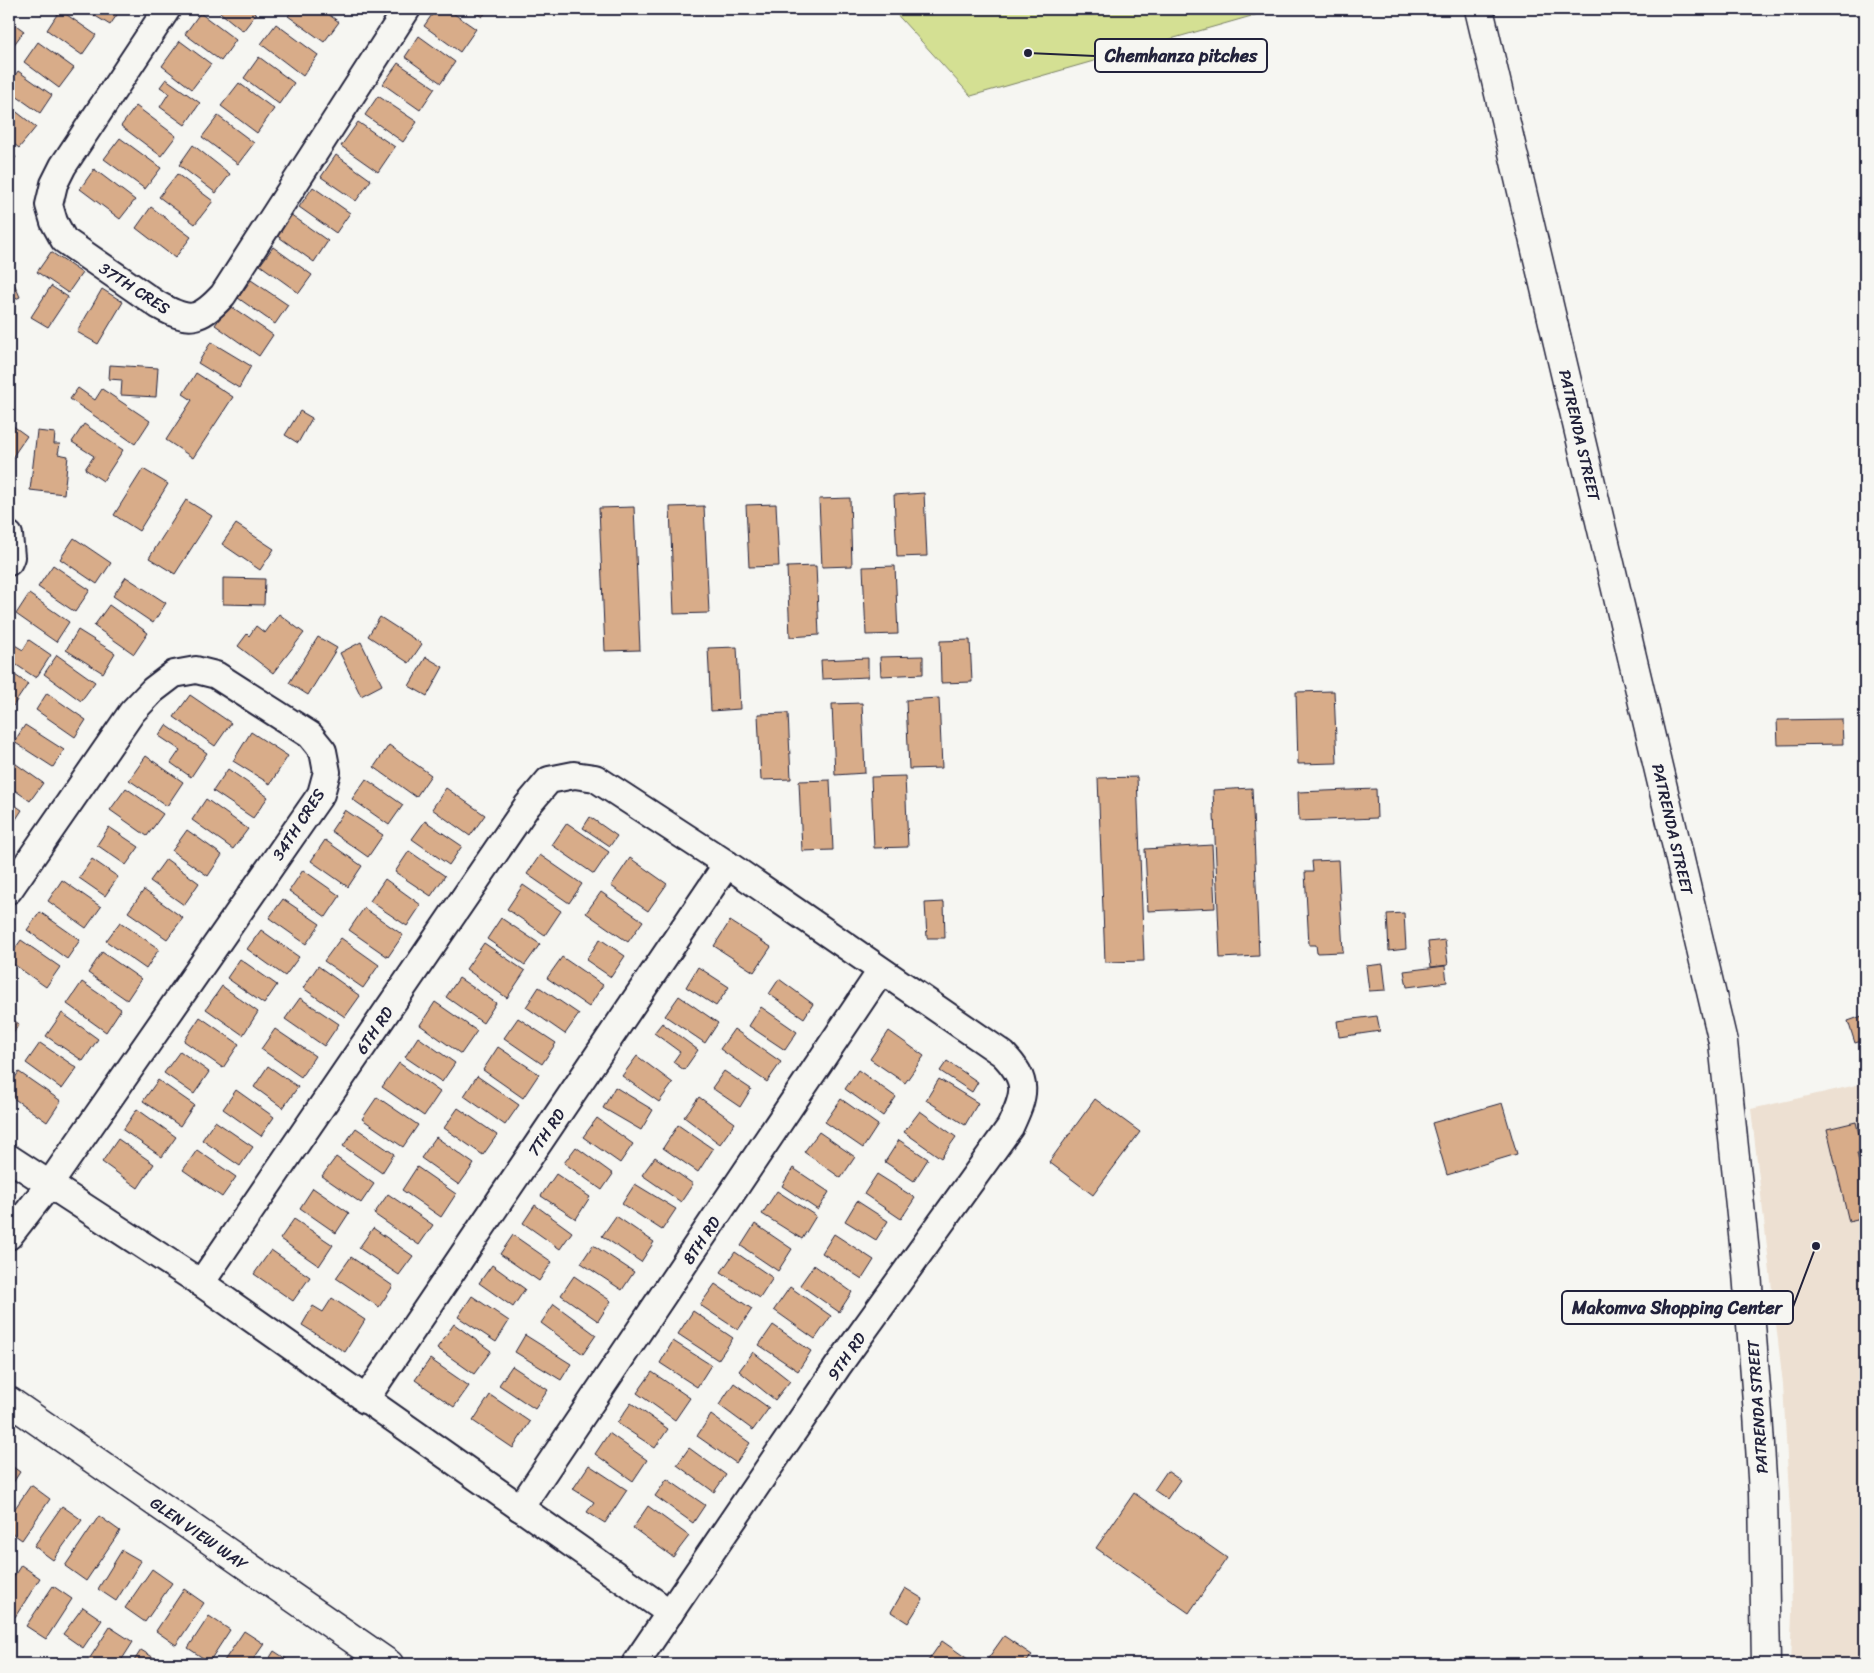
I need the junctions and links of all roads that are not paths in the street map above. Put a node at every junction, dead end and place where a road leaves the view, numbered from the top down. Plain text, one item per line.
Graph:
1 (167, 9) edge
2 (407, 9) edge
3 (1479, 9) edge
4 (9, 535) edge
5 (9, 562) edge
6 (727, 864) junction
7 (9, 890) edge
8 (881, 971) junction
9 (9, 1158) edge
10 (49, 1185) junction
11 (9, 1236) edge
12 (201, 1283) junction
13 (365, 1400) junction
14 (9, 1401) edge
15 (520, 1508) junction
16 (670, 1613) junction
17 (389, 1664) edge
18 (635, 1664) edge
19 (1766, 1664) edge

1 - 2 street, 37TH CRES
3 - 19 street, PATRENDA STREET
4 - 5 street
6 - 8 street
6 - 12 street, 6TH RD
6 - 13 street, 7TH RD
7 - 10 street, 34TH CRES
8 - 15 street, 8TH RD
8 - 16 street, 9TH RD
9 - 10 street
10 - 11 street, 34TH CRES
10 - 12 street
12 - 13 street
13 - 15 street
14 - 17 street, GLEN VIEW WAY
15 - 16 street
16 - 18 street, 9TH RD

